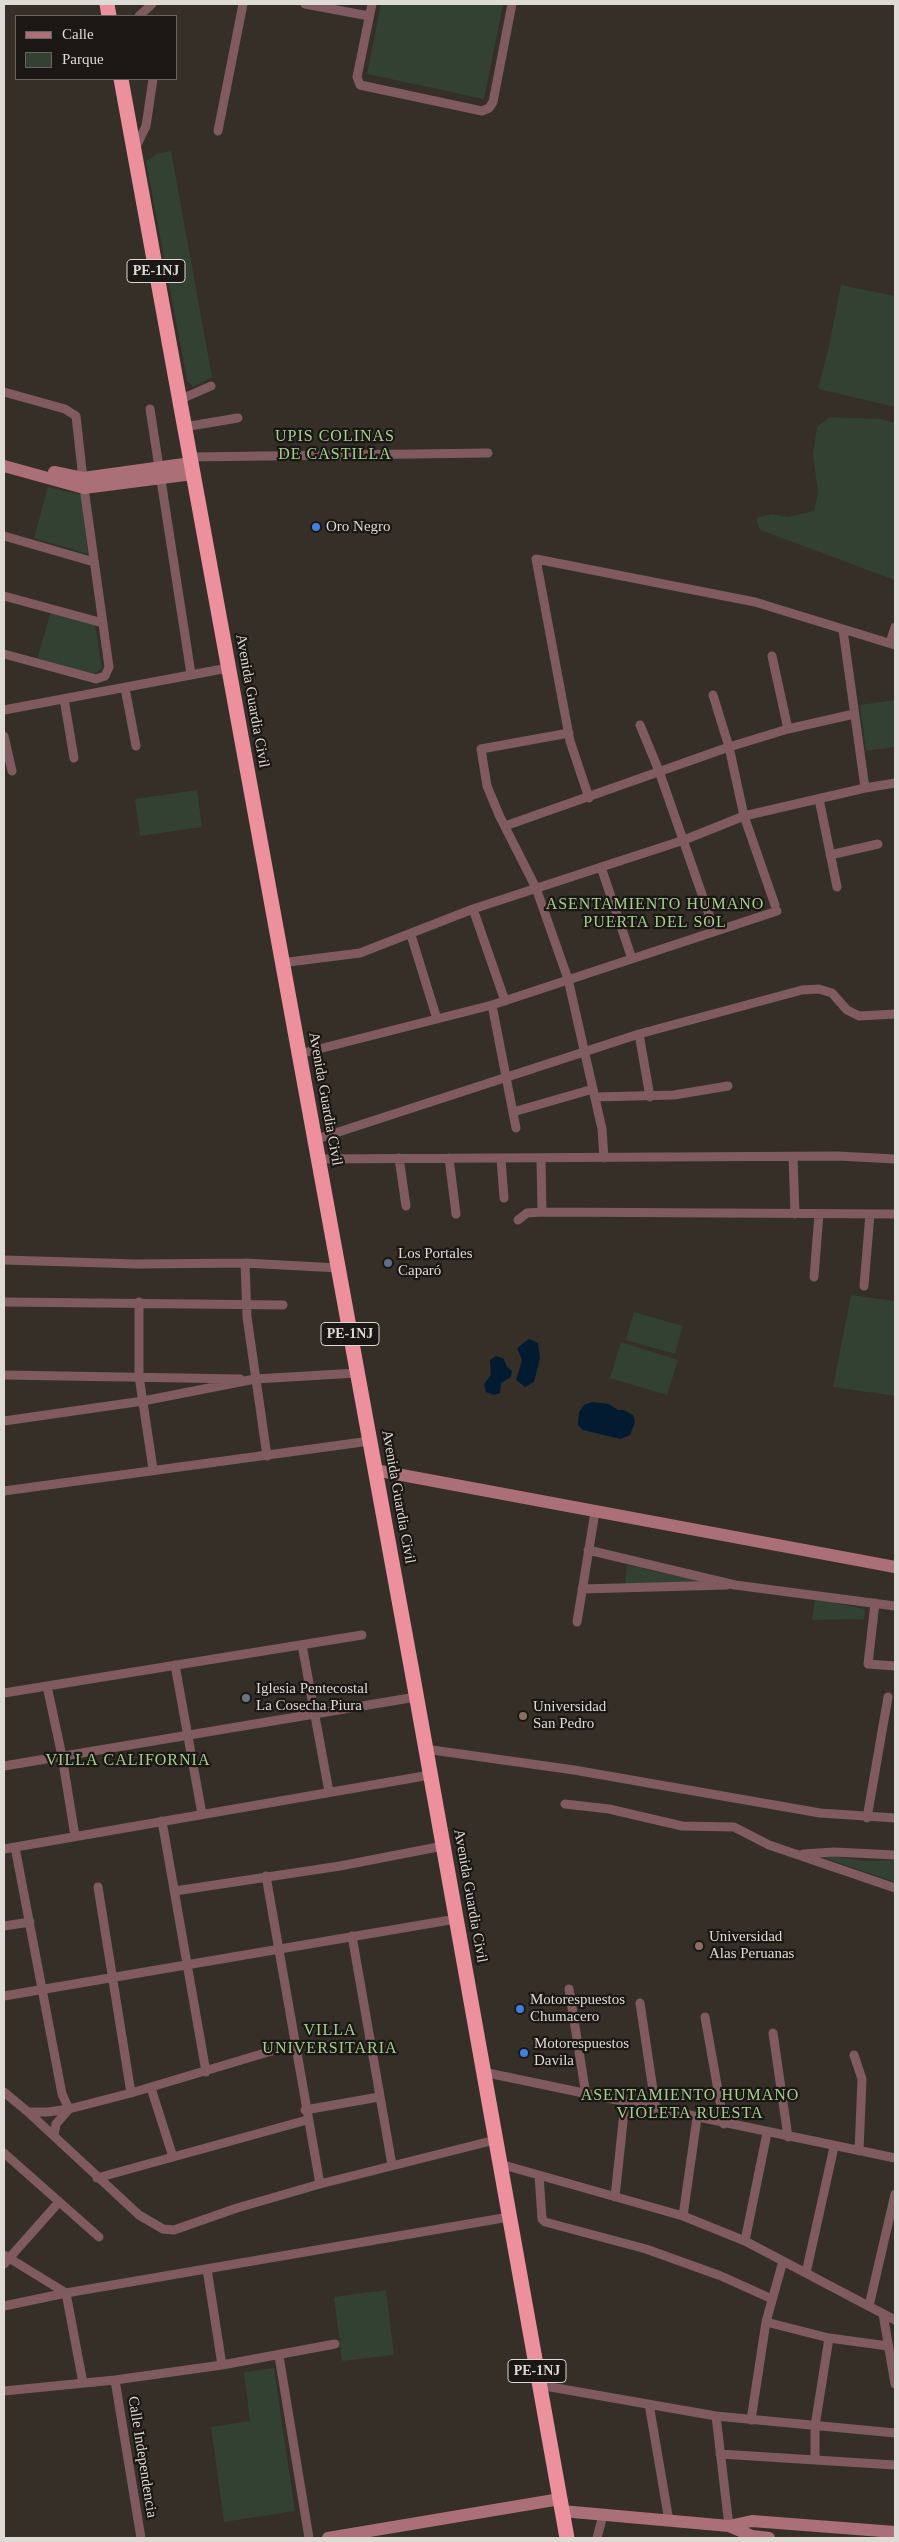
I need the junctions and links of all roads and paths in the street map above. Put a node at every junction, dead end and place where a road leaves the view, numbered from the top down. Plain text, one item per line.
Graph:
1 (152, 4) edge
2 (243, 4) edge
3 (305, 4) edge
4 (372, 4) edge
5 (512, 4) edge
6 (142, 12) edge
7 (370, 16) junction
8 (121, 80) edge
9 (153, 80) edge
10 (218, 131) dead end
11 (134, 152) junction
12 (211, 386) dead end
13 (4, 392) edge
14 (179, 400) junction
15 (150, 409) dead end
16 (238, 418) dead end
17 (184, 427) junction
18 (488, 453) dead end
19 (4, 458) edge
20 (191, 465) junction
21 (4, 466) edge
22 (160, 473) junction
23 (83, 483) junction
24 (4, 536) edge
25 (94, 562) junction
26 (4, 596) edge
27 (103, 623) junction
28 (895, 628) edge
29 (844, 630) junction
30 (892, 644) edge
31 (4, 654) edge
32 (772, 656) dead end
33 (228, 668) junction
34 (191, 674) junction
35 (125, 688) junction
36 (713, 695) dead end
37 (64, 699) junction
38 (4, 710) edge
39 (854, 714) junction
40 (640, 725) dead end
41 (788, 729) junction
42 (569, 733) junction
43 (4, 736) edge
44 (136, 746) dead end
45 (729, 747) junction
46 (74, 758) dead end
47 (659, 770) junction
48 (12, 771) dead end
49 (895, 783) edge
50 (865, 788) junction
51 (589, 798) junction
52 (819, 799) junction
53 (744, 816) junction
54 (506, 826) junction
55 (684, 840) junction
56 (878, 844) dead end
57 (830, 855) junction
58 (601, 867) junction
59 (837, 887) dead end
60 (536, 888) junction
61 (473, 909) junction
62 (712, 923) dead end
63 (411, 935) junction
64 (632, 959) junction
65 (281, 963) junction
66 (568, 979) junction
67 (504, 1001) junction
68 (492, 1005) junction
69 (895, 1014) edge
70 (438, 1019) junction
71 (639, 1034) junction
72 (585, 1052) junction
73 (299, 1054) junction
74 (507, 1076) junction
75 (728, 1086) dead end
76 (594, 1093) junction
77 (650, 1097) junction
78 (513, 1112) junction
79 (516, 1128) dead end
80 (314, 1140) junction
81 (793, 1156) junction
82 (399, 1158) junction
83 (449, 1158) junction
84 (501, 1158) junction
85 (604, 1158) junction
86 (318, 1159) junction
87 (541, 1159) junction
88 (895, 1159) edge
89 (504, 1198) dead end
90 (406, 1206) dead end
91 (542, 1212) junction
92 (456, 1214) dead end
93 (796, 1214) junction
94 (819, 1214) junction
95 (870, 1214) junction
96 (895, 1214) edge
97 (518, 1220) dead end
98 (4, 1260) edge
99 (245, 1263) junction
100 (338, 1268) junction
101 (814, 1277) dead end
102 (864, 1286) dead end
103 (4, 1302) edge
104 (139, 1302) junction
105 (246, 1304) junction
106 (284, 1305) dead end
107 (357, 1373) junction
108 (4, 1375) edge
109 (139, 1376) junction
110 (255, 1379) junction
111 (143, 1401) junction
112 (4, 1421) edge
113 (370, 1442) junction
114 (267, 1456) junction
115 (153, 1469) junction
116 (375, 1470) junction
117 (4, 1491) edge
118 (595, 1512) junction
119 (588, 1550) junction
120 (895, 1567) edge
121 (735, 1585) junction
122 (582, 1589) junction
123 (875, 1603) junction
124 (895, 1606) edge
125 (577, 1622) dead end
126 (362, 1635) dead end
127 (302, 1644) junction
128 (175, 1665) junction
129 (895, 1666) edge
130 (47, 1686) junction
131 (4, 1693) edge
132 (416, 1697) junction
133 (888, 1697) dead end
134 (315, 1714) junction
135 (187, 1735) junction
136 (426, 1749) junction
137 (62, 1756) junction
138 (4, 1766) edge
139 (430, 1775) junction
140 (329, 1792) junction
141 (565, 1804) dead end
142 (202, 1814) junction
143 (867, 1818) junction
144 (895, 1818) edge
145 (162, 1821) junction
146 (75, 1836) junction
147 (443, 1846) junction
148 (15, 1847) junction
149 (4, 1849) edge
150 (798, 1854) junction
151 (895, 1855) edge
152 (266, 1876) junction
153 (98, 1887) dead end
154 (895, 1888) edge
155 (175, 1891) junction
156 (456, 1918) junction
157 (30, 1922) junction
158 (4, 1926) edge
159 (352, 1936) junction
160 (279, 1949) junction
161 (188, 1964) junction
162 (112, 1978) junction
163 (569, 1989) dead end
164 (41, 1990) junction
165 (4, 1996) edge
166 (640, 2003) dead end
167 (706, 2018) dead end
168 (773, 2033) dead end
169 (296, 2044) junction
170 (854, 2055) dead end
171 (206, 2072) junction
172 (483, 2072) junction
173 (151, 2088) junction
174 (4, 2092) edge
175 (131, 2093) junction
176 (586, 2095) junction
177 (379, 2097) junction
178 (625, 2103) junction
179 (68, 2109) junction
180 (305, 2110) junction
181 (656, 2110) junction
182 (28, 2112) junction
183 (698, 2118) junction
184 (307, 2120) junction
185 (724, 2124) junction
186 (767, 2133) junction
187 (54, 2136) junction
188 (788, 2137) junction
189 (495, 2140) junction
190 (834, 2147) junction
191 (859, 2151) junction
192 (4, 2153) edge
193 (173, 2157) junction
194 (895, 2158) edge
195 (500, 2164) junction
196 (392, 2165) junction
197 (538, 2175) junction
198 (97, 2178) junction
199 (320, 2184) junction
200 (895, 2194) edge
201 (615, 2197) junction
202 (59, 2202) junction
203 (683, 2216) junction
204 (509, 2217) junction
205 (99, 2237) dead end
206 (744, 2241) junction
207 (5, 2259) edge
208 (783, 2261) junction
209 (207, 2269) junction
210 (806, 2273) junction
211 (66, 2293) junction
212 (772, 2299) junction
213 (4, 2306) edge
214 (869, 2306) junction
215 (883, 2314) junction
216 (895, 2320) edge
217 (766, 2322) junction
218 (829, 2338) junction
219 (335, 2344) dead end
220 (888, 2346) junction
221 (279, 2356) junction
222 (222, 2366) junction
223 (115, 2380) junction
224 (83, 2383) junction
225 (895, 2384) edge
226 (539, 2385) junction
227 (4, 2391) edge
228 (650, 2404) junction
229 (716, 2416) junction
230 (751, 2420) junction
231 (815, 2426) junction
232 (895, 2433) edge
233 (720, 2454) junction
234 (815, 2459) junction
235 (895, 2465) edge
236 (561, 2505) junction
237 (603, 2515) junction
238 (670, 2520) junction
239 (729, 2526) junction
240 (895, 2532) edge
241 (386, 2533) edge
242 (753, 2537) edge
243 (141, 2538) edge
244 (309, 2538) edge
245 (328, 2538) edge
246 (567, 2538) edge
247 (597, 2538) edge
248 (769, 2538) edge

1 - 6 street
2 - 10 street
3 - 7 street
4 - 7 street
5 - 7 street
8 - 11 highway, PE-1NJ
9 - 11 street
11 - 14 highway, PE-1NJ
12 - 14 street
13 - 23 street
14 - 17 highway, PE-1NJ
15 - 22 street
16 - 17 street
17 - 20 highway, PE-1NJ
18 - 20 street
19 - 23 street
20 - 22 street
20 - 33 highway, Avenida Guardia Civil / PE-1NJ
21 - 23 street
22 - 23 street
22 - 34 street
23 - 25 street
24 - 25 street
25 - 27 street
26 - 27 street
27 - 31 street
28 - 30 street
29 - 30 street
29 - 39 street
29 - 42 street
32 - 41 street
33 - 34 street
33 - 65 highway, Avenida Guardia Civil / PE-1NJ
34 - 35 street
35 - 37 street
35 - 44 street
36 - 45 street
37 - 38 street
37 - 46 street
39 - 41 street
39 - 50 street
40 - 47 street
41 - 45 street
42 - 51 street
42 - 54 street
43 - 48 street
45 - 47 street
45 - 53 street
47 - 51 street
47 - 55 street
49 - 50 street
50 - 52 street
51 - 54 street
52 - 53 street
52 - 57 street
53 - 55 street
53 - 64 street
54 - 60 street
55 - 58 street
55 - 62 street
56 - 57 street
57 - 59 street
58 - 60 street
58 - 64 street
60 - 61 street
60 - 66 street
61 - 63 street
61 - 67 street
63 - 65 street
63 - 70 street
64 - 66 street
65 - 73 highway, Avenida Guardia Civil / PE-1NJ
66 - 67 street
66 - 72 street
67 - 68 street
68 - 70 street
68 - 74 street
69 - 71 street
70 - 73 street
71 - 72 street
71 - 77 street
72 - 74 street
72 - 76 street
73 - 80 highway, Avenida Guardia Civil / PE-1NJ
74 - 78 street
74 - 80 street
75 - 77 street
76 - 77 street
76 - 78 street
76 - 85 street
78 - 79 street
80 - 86 highway, Avenida Guardia Civil / PE-1NJ
81 - 85 street
81 - 88 street
81 - 93 street
82 - 83 street
82 - 86 street
82 - 90 street
83 - 84 street
83 - 92 street
84 - 87 street
84 - 89 street
85 - 87 street
86 - 100 highway, Avenida Guardia Civil / PE-1NJ
87 - 91 street
91 - 93 street
91 - 97 street
93 - 94 street
94 - 95 street
94 - 101 street
95 - 96 street
95 - 102 street
98 - 99 street
99 - 100 street
99 - 105 street
100 - 107 highway, Avenida Guardia Civil / PE-1NJ
103 - 104 street
104 - 105 street
104 - 109 street
105 - 106 street
105 - 110 street
107 - 110 street
107 - 113 highway, Avenida Guardia Civil / PE-1NJ
108 - 109 street
109 - 110 street
109 - 111 street
110 - 111 street
110 - 114 street
111 - 112 street
111 - 115 street
113 - 114 street
113 - 116 highway, Avenida Guardia Civil / PE-1NJ
114 - 115 street
115 - 117 street
116 - 118 street
116 - 132 highway, Avenida Guardia Civil / PE-1NJ
118 - 119 street
118 - 120 street
119 - 121 street
119 - 122 street
121 - 122 street
121 - 123 street
122 - 125 street
123 - 124 street
123 - 129 street
126 - 127 street
127 - 128 street
127 - 134 street
128 - 130 street
128 - 135 street
130 - 131 street
130 - 137 street
132 - 134 street
132 - 136 highway, Avenida Guardia Civil / PE-1NJ
133 - 143 street
134 - 135 street
134 - 140 street
135 - 137 street
135 - 142 street
136 - 139 highway, Avenida Guardia Civil / PE-1NJ
136 - 143 street
137 - 138 street
137 - 146 street
139 - 140 street
139 - 147 highway, Avenida Guardia Civil / PE-1NJ
140 - 142 street
141 - 150 street
142 - 145 street
143 - 144 street
145 - 146 street
145 - 155 street
146 - 148 street
147 - 152 street
147 - 156 highway, Avenida Guardia Civil / PE-1NJ
148 - 149 street
148 - 157 street
150 - 151 street
150 - 154 street
152 - 155 street
152 - 160 street
153 - 162 street
155 - 161 street
156 - 159 street
156 - 172 highway, Avenida Guardia Civil / PE-1NJ
157 - 158 street
157 - 164 street
159 - 160 street
159 - 177 street
160 - 161 street
160 - 169 street
161 - 162 street
161 - 171 street
162 - 164 street
162 - 175 street
163 - 176 street
164 - 165 street
164 - 179 street
166 - 181 street
167 - 185 street
168 - 188 street
169 - 171 street
169 - 180 street
170 - 191 street
171 - 173 street
172 - 176 street
172 - 189 highway, Avenida Guardia Civil / PE-1NJ
173 - 175 street
173 - 193 street
174 - 182 street
175 - 179 street
176 - 178 street
177 - 180 street
177 - 196 street
178 - 181 street
178 - 201 street
179 - 182 street
179 - 187 street
180 - 184 street
181 - 183 street
182 - 187 street
183 - 185 street
183 - 203 street
184 - 193 street
184 - 199 street
185 - 186 street
186 - 188 street
186 - 206 street
187 - 198 street
188 - 190 street
189 - 195 highway, Avenida Guardia Civil / PE-1NJ
189 - 196 street
190 - 191 street
190 - 210 street
191 - 194 street
192 - 202 street
193 - 198 street
195 - 197 street
195 - 204 highway, Avenida Guardia Civil / PE-1NJ
196 - 199 street
197 - 201 street
197 - 212 street
198 - 199 street
200 - 214 street
201 - 203 street
202 - 205 street
202 - 207 street
203 - 206 street
204 - 209 street
204 - 226 highway, Avenida Guardia Civil / PE-1NJ
206 - 208 street
207 - 211 street
208 - 210 street
208 - 212 street
209 - 211 street
209 - 222 street
210 - 214 street
211 - 213 street
211 - 224 street
212 - 217 street
214 - 215 street
215 - 216 street
215 - 220 street
217 - 218 street
217 - 230 street
218 - 220 street
218 - 231 street
219 - 221 street
220 - 225 street
221 - 222 street
221 - 244 street
222 - 223 street
223 - 224 street
223 - 243 street, Calle Independencia
224 - 227 street
226 - 228 street
226 - 236 highway, Avenida Guardia Civil / PE-1NJ
228 - 229 street
228 - 238 street
229 - 230 street
229 - 233 street
230 - 231 street
231 - 232 street
231 - 234 street
233 - 234 street
233 - 239 street
234 - 235 street
236 - 237 street
236 - 241 street
236 - 246 highway, Avenida Guardia Civil / PE-1NJ
237 - 238 street
237 - 247 street
238 - 239 street
239 - 240 street
239 - 242 street
241 - 245 street
242 - 248 street

